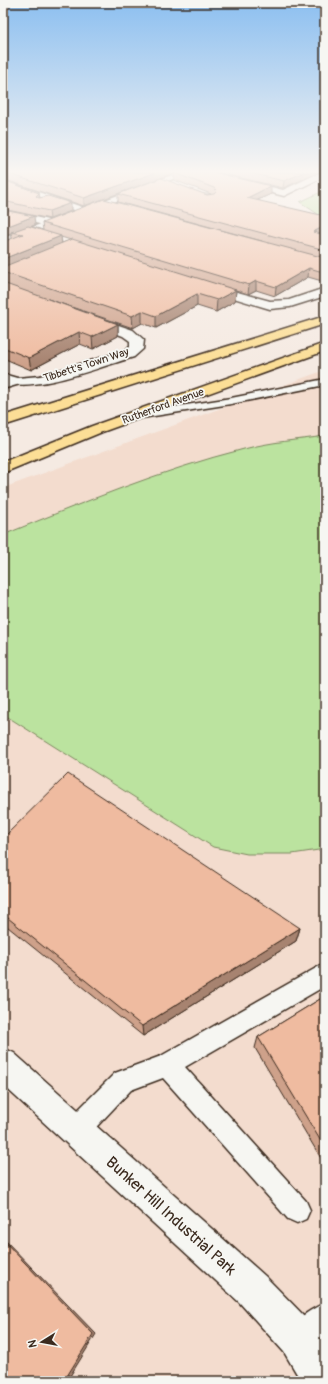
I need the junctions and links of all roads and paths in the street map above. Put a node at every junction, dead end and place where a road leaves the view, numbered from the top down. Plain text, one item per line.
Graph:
1 (18, 237) edge
2 (45, 237) edge
3 (49, 238) edge
4 (3, 242) edge
5 (200, 284) edge
6 (325, 292) edge
7 (79, 315) edge
8 (325, 317) edge
9 (325, 320) edge
10 (292, 330) junction
11 (325, 347) edge
12 (3, 378) edge
13 (16, 382) junction
14 (325, 382) edge
15 (3, 386) edge
16 (325, 388) edge
17 (287, 390) junction
18 (64, 403) junction
19 (134, 416) junction
20 (3, 421) edge
21 (3, 428) edge
22 (97, 429) junction
23 (3, 456) edge
24 (3, 468) edge
25 (325, 974) edge
26 (3, 1064) edge
27 (167, 1065) junction
28 (76, 1130) junction
29 (297, 1210) dead end
30 (325, 1317) edge
31 (298, 1338) junction
32 (323, 1381) edge

1 - 4 street
2 - 3 street
5 - 6 street
7 - 13 street, Tibbett's Town Way
8 - 10 main road
9 - 10 main road
10 - 18 main road
11 - 19 main road, Rutherford Avenue
12 - 13 street, Tibbett's Town Way
13 - 15 lane
14 - 17 lane
16 - 17 lane
17 - 19 lane
18 - 20 main road
18 - 21 main road
19 - 22 main road, Rutherford Avenue
22 - 23 main road
22 - 24 main road, Rutherford Avenue
25 - 27 lane
26 - 28 street, Bunker Hill Industrial Park
27 - 28 lane
27 - 29 lane
28 - 31 street, Bunker Hill Industrial Park
30 - 31 lane
31 - 32 street, Bunker Hill Industrial Park

